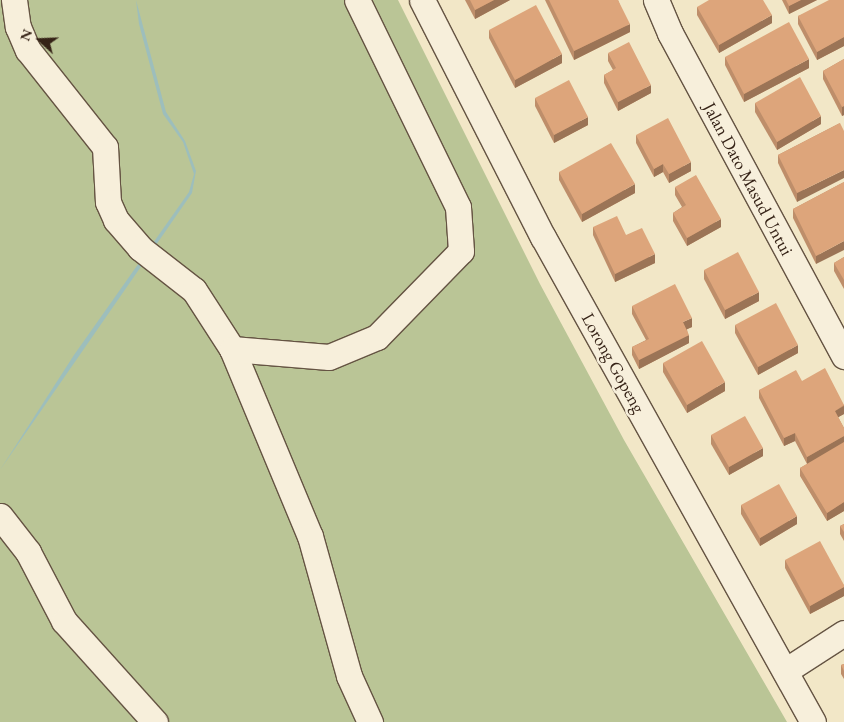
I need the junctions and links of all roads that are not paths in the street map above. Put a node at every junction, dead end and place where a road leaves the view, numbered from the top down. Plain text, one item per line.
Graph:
1 (14, 0) edge
2 (357, 0) edge
3 (422, 0) edge
4 (656, 0) edge
5 (232, 349) junction
6 (844, 356) edge
7 (0, 516) edge
8 (844, 633) edge
9 (785, 671) junction
10 (155, 722) edge
11 (370, 722) edge
12 (813, 722) edge

1 - 5 street
2 - 5 street
3 - 9 street, Lorong Gopeng
4 - 6 street, Jalan Dato Masud Untui
5 - 11 street
7 - 10 street
8 - 9 street
9 - 12 street, Lorong Gopeng

